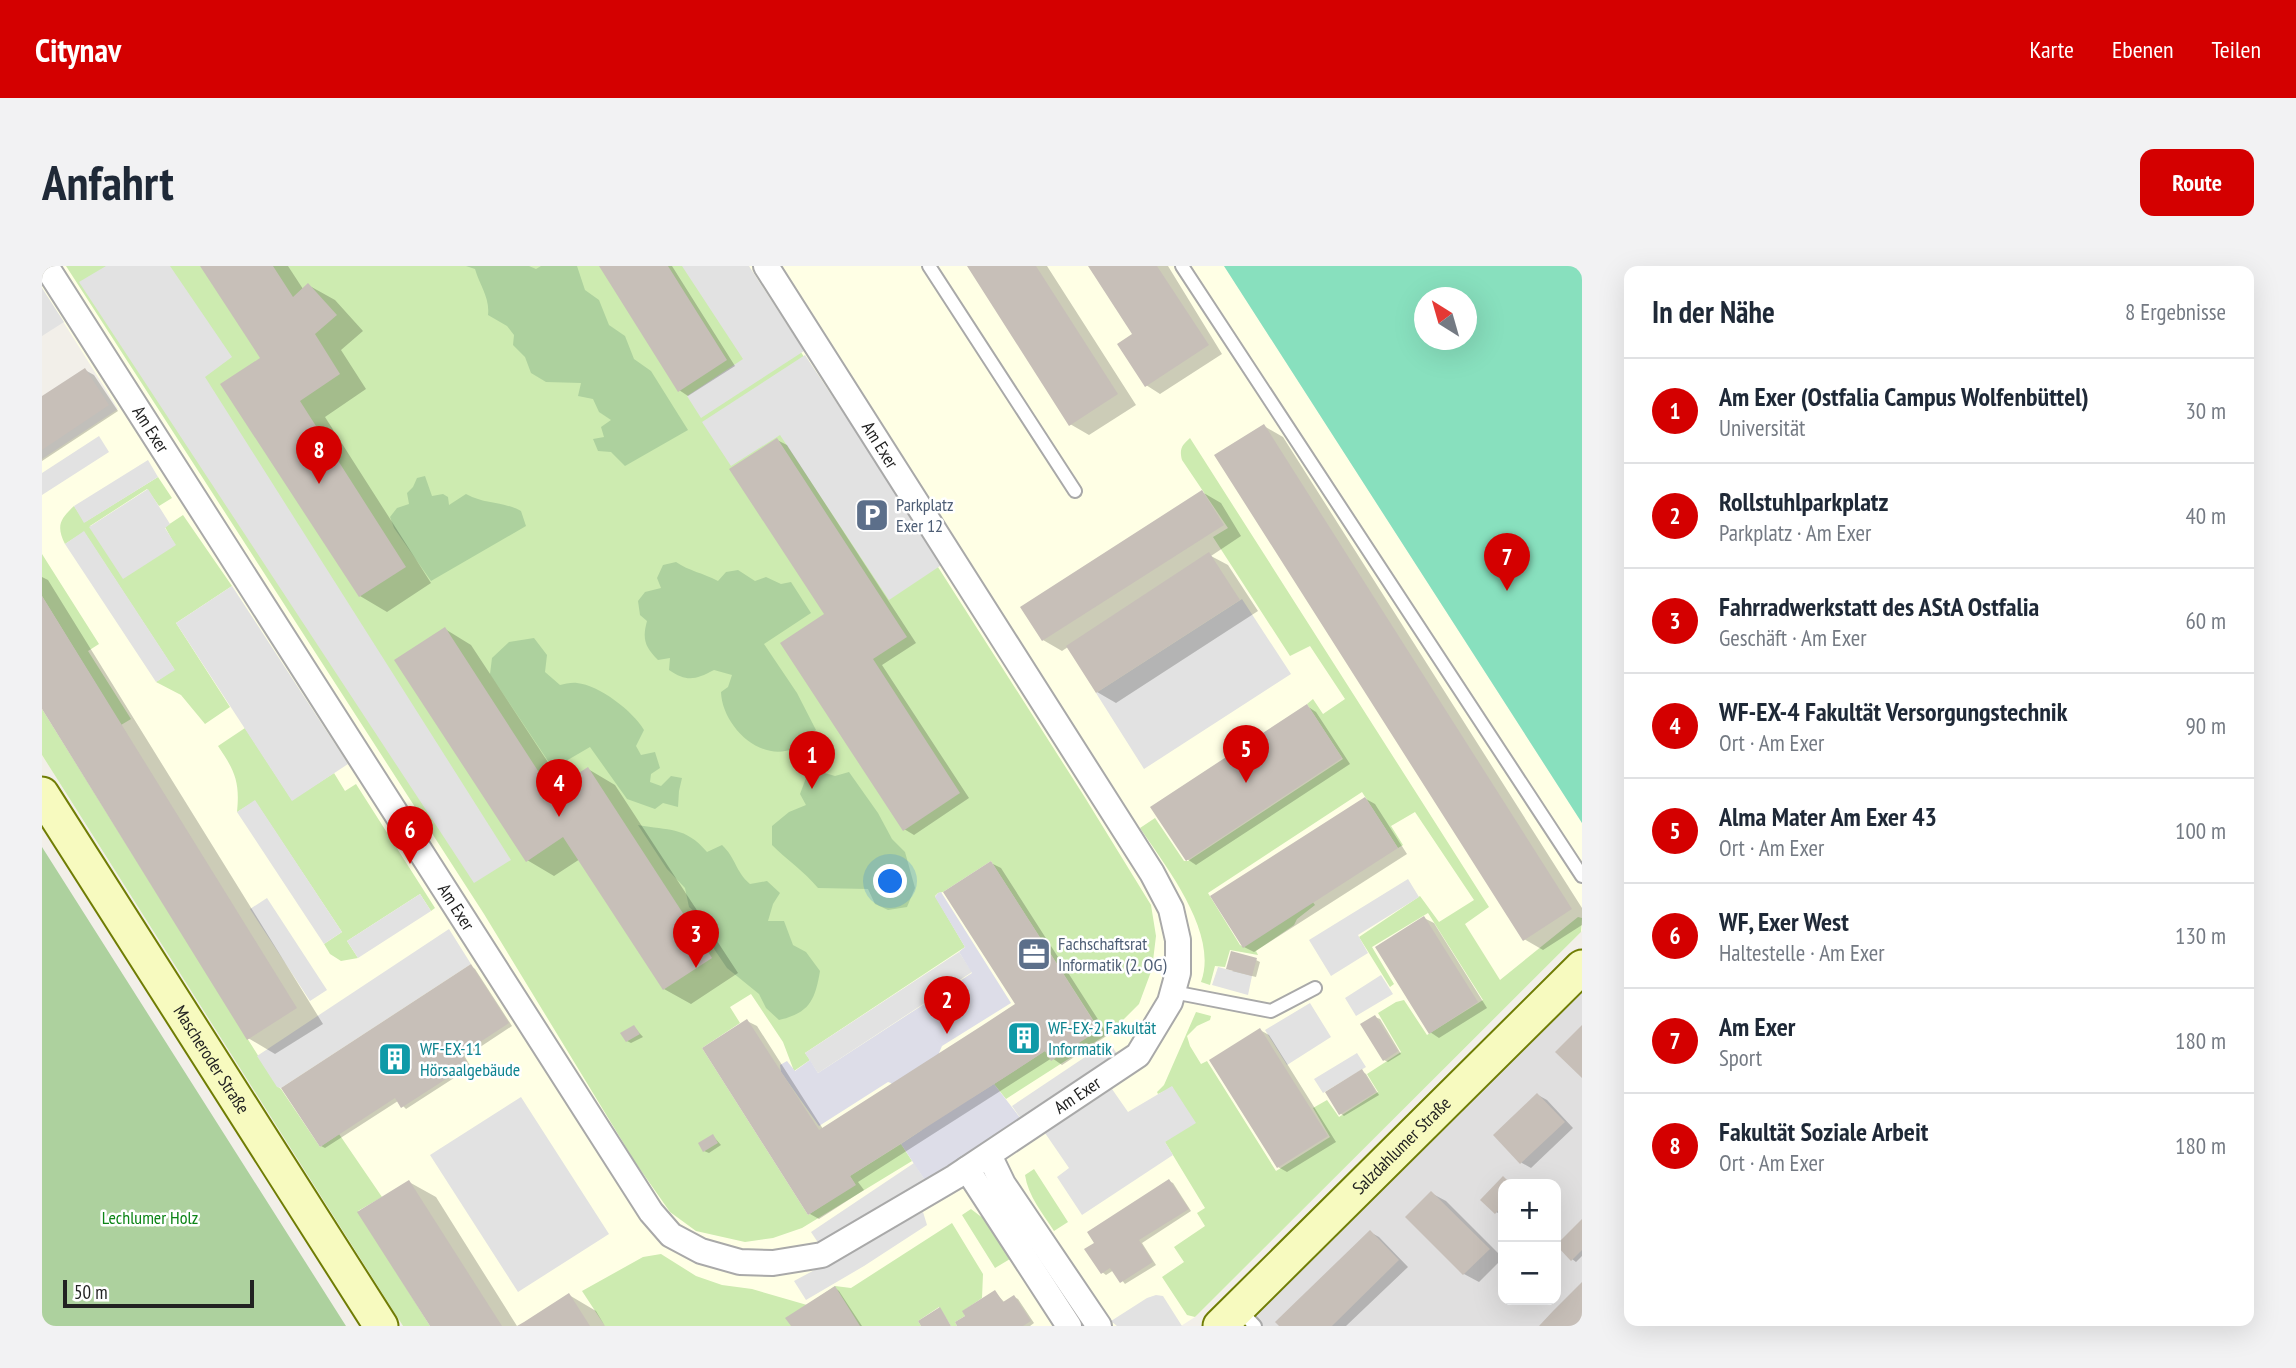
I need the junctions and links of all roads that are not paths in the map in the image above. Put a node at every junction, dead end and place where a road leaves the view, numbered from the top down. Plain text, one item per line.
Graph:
1 (46, 266) edge
2 (766, 266) edge
3 (929, 266) edge
4 (1182, 266) edge
5 (1075, 491) dead end
6 (42, 794) edge
7 (1582, 876) edge
8 (1582, 967) edge
9 (1315, 988) dead end
10 (1173, 992) junction
11 (989, 1155) junction
12 (967, 1169) junction
13 (1238, 1320) edge
14 (381, 1326) edge
15 (1069, 1326) edge
16 (1099, 1326) edge

1 - 12 street, Am Exer
2 - 10 street, Am Exer
3 - 5 lane
4 - 7 lane
6 - 14 main road, Mascheroder Straße
8 - 13 main road, Salzdahlumer Straße
9 - 10 lane
10 - 11 street, Am Exer
11 - 12 street, Am Exer
11 - 16 street
12 - 15 street

